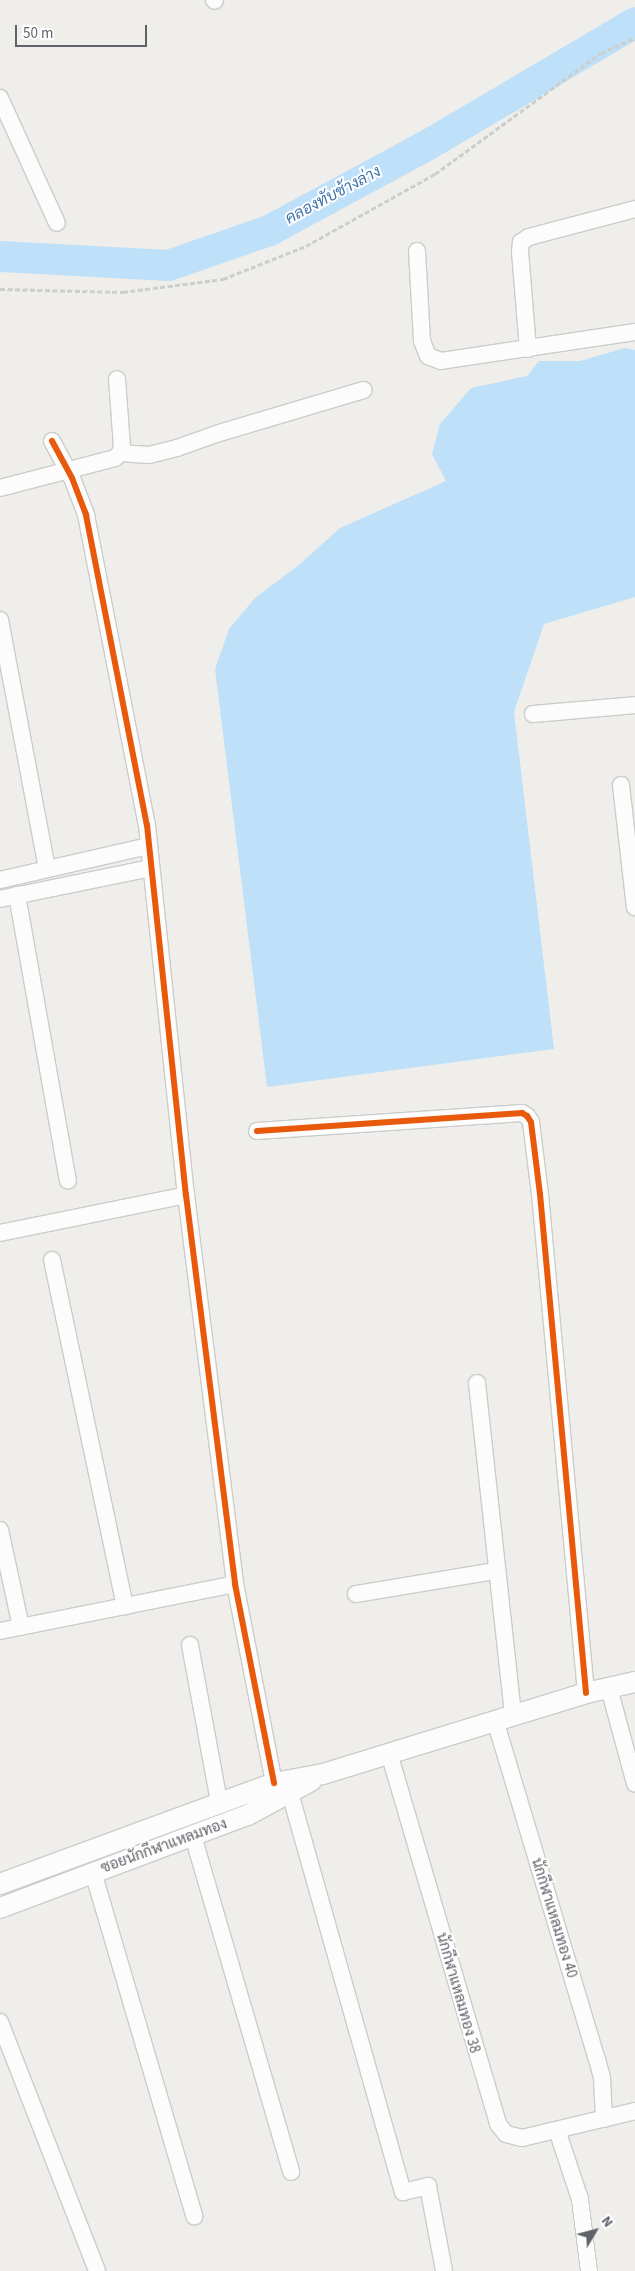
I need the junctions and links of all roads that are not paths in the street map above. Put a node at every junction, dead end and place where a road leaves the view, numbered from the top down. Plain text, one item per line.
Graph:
1 (0, 98) edge
2 (635, 209) edge
3 (57, 223) dead end
4 (416, 251) dead end
5 (635, 332) edge
6 (528, 349) junction
7 (117, 379) dead end
8 (364, 390) dead end
9 (52, 441) dead end
10 (120, 453) junction
11 (68, 471) junction
12 (0, 488) edge
13 (0, 620) edge
14 (635, 705) edge
15 (533, 714) dead end
16 (620, 785) dead end
17 (149, 846) junction
18 (151, 868) junction
19 (47, 869) junction
20 (0, 880) edge
21 (17, 895) junction
22 (0, 899) edge
23 (635, 907) edge
24 (257, 1131) dead end
25 (68, 1180) dead end
26 (186, 1195) junction
27 (0, 1233) edge
28 (52, 1260) dead end
29 (477, 1383) dead end
30 (0, 1530) edge
31 (495, 1571) junction
32 (235, 1584) junction
33 (356, 1594) dead end
34 (125, 1606) junction
35 (21, 1627) junction
36 (0, 1631) edge
37 (190, 1645) dead end
38 (635, 1682) edge
39 (609, 1688) junction
40 (586, 1693) junction
41 (504, 1717) junction
42 (389, 1753) junction
43 (635, 1784) edge
44 (282, 1788) junction
45 (219, 1802) junction
46 (193, 1836) junction
47 (93, 1872) junction
48 (0, 1884) edge
49 (0, 1908) edge
50 (0, 2022) edge
51 (635, 2110) edge
52 (604, 2118) junction
53 (557, 2130) junction
54 (291, 2172) dead end
55 (194, 2216) dead end
56 (97, 2271) edge
57 (444, 2271) edge
58 (589, 2271) edge

1 - 3 street
2 - 6 street
4 - 6 street
5 - 6 street
7 - 10 street
8 - 10 street
9 - 11 street
10 - 11 street
11 - 12 street
11 - 17 street
13 - 19 street
14 - 15 street
16 - 23 street
17 - 18 street
17 - 19 street
18 - 21 street
18 - 26 street
19 - 20 street
21 - 22 street
21 - 25 street
24 - 40 street
26 - 27 street
26 - 32 street
28 - 34 street
29 - 31 street, นักกีฬาแหลมทอง 40
30 - 35 street
31 - 33 street
31 - 41 street, นักกีฬาแหลมทอง 40
32 - 34 street
32 - 44 street
34 - 35 street
35 - 36 street
37 - 45 street
38 - 39 street, ซอยนักกีฬาแหลมทอง
39 - 40 street, ซอยนักกีฬาแหลมทอง
39 - 43 street
40 - 41 street, ซอยนักกีฬาแหลมทอง
41 - 42 street, ซอยนักกีฬาแหลมทอง
41 - 52 street, นักกีฬาแหลมทอง 40
42 - 44 street, ซอยนักกีฬาแหลมทอง
42 - 53 street, นักกีฬาแหลมทอง 38
44 - 45 street, ซอยนักกีฬาแหลมทอง
44 - 46 street, ซอยนักกีฬาแหลมทอง
44 - 57 street
45 - 48 street, ซอยนักกีฬาแหลมทอง
46 - 47 street, ซอยนักกีฬาแหลมทอง
46 - 54 street
47 - 49 street, ซอยนักกีฬาแหลมทอง
47 - 55 street
50 - 56 street
51 - 52 street, นักกีฬาแหลมทอง 38
52 - 53 street, นักกีฬาแหลมทอง 38
53 - 58 street

